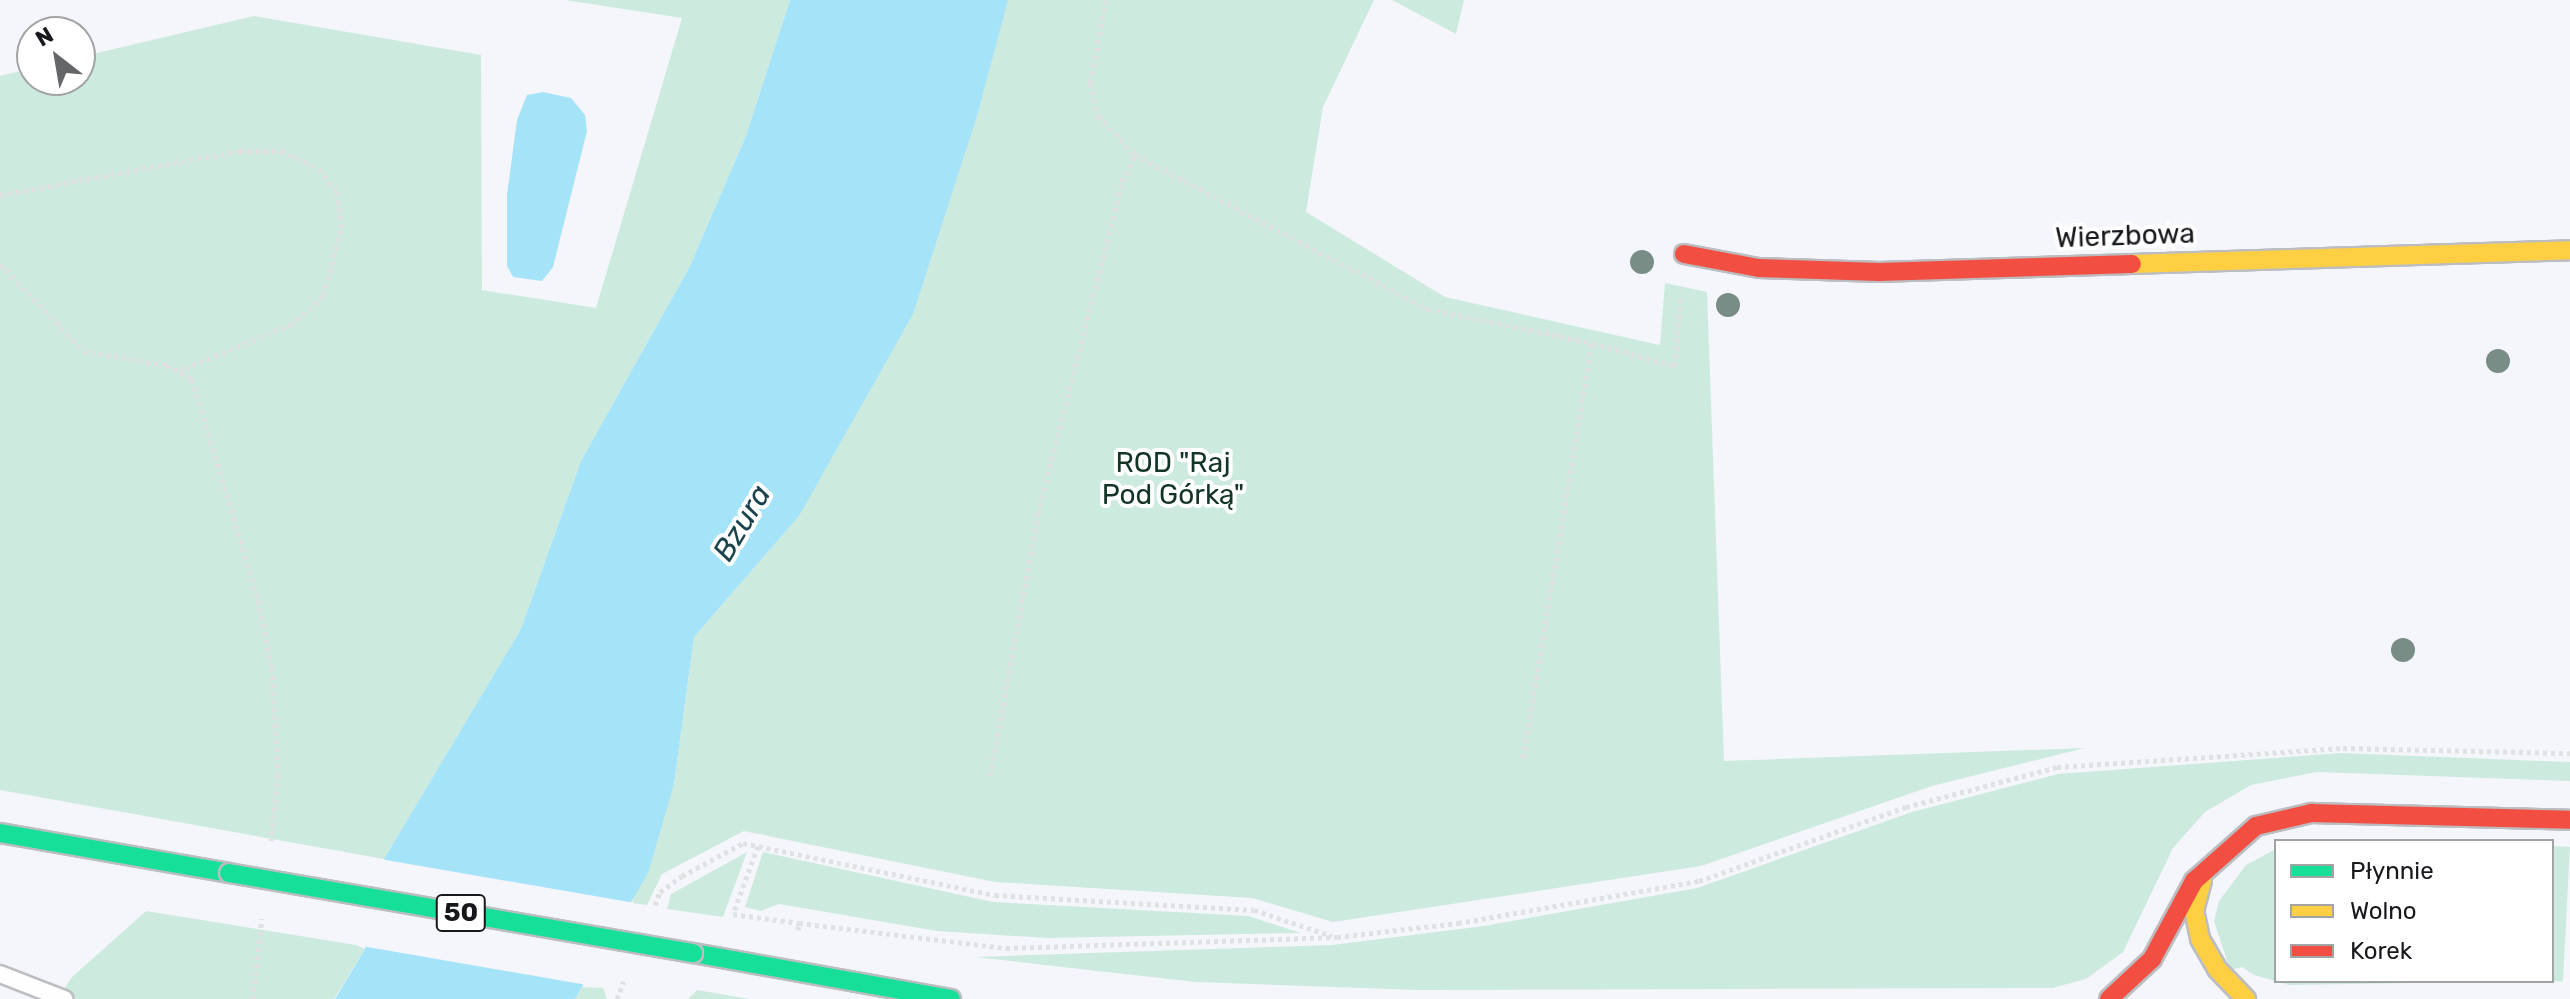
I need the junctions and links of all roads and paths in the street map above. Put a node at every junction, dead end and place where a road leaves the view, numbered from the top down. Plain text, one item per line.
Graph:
1 (1106, 0) edge
2 (1135, 155) junction
3 (0, 195) edge
4 (2570, 250) edge
5 (1684, 254) joint
6 (0, 264) edge
7 (1592, 343) junction
8 (179, 371) junction
9 (2570, 753) edge
10 (1523, 758) dead end
11 (990, 776) dead end
12 (2570, 820) edge
13 (0, 833) edge
14 (758, 846) junction
15 (270, 850) dead end
16 (2213, 861) junction
17 (263, 909) dead end
18 (649, 919) dead end
19 (799, 923) junction
20 (783, 933) dead end
21 (1337, 937) junction
22 (628, 972) dead end
23 (0, 974) edge
24 (64, 999) edge
25 (253, 999) edge
26 (617, 999) edge
27 (951, 999) edge
28 (2109, 999) edge
29 (2246, 999) edge

1 - 2 path
2 - 7 path
2 - 11 path
3 - 8 path
4 - 5 main road, Wierzbowa
5 - 7 path
6 - 8 path
7 - 10 path
8 - 15 path
9 - 21 path
12 - 16 main road
13 - 27 main road, 50, bridge
14 - 18 path
14 - 19 path
14 - 21 path
16 - 28 main road
16 - 29 main road
17 - 25 path
19 - 20 path
19 - 21 path
22 - 26 path
23 - 24 lane

